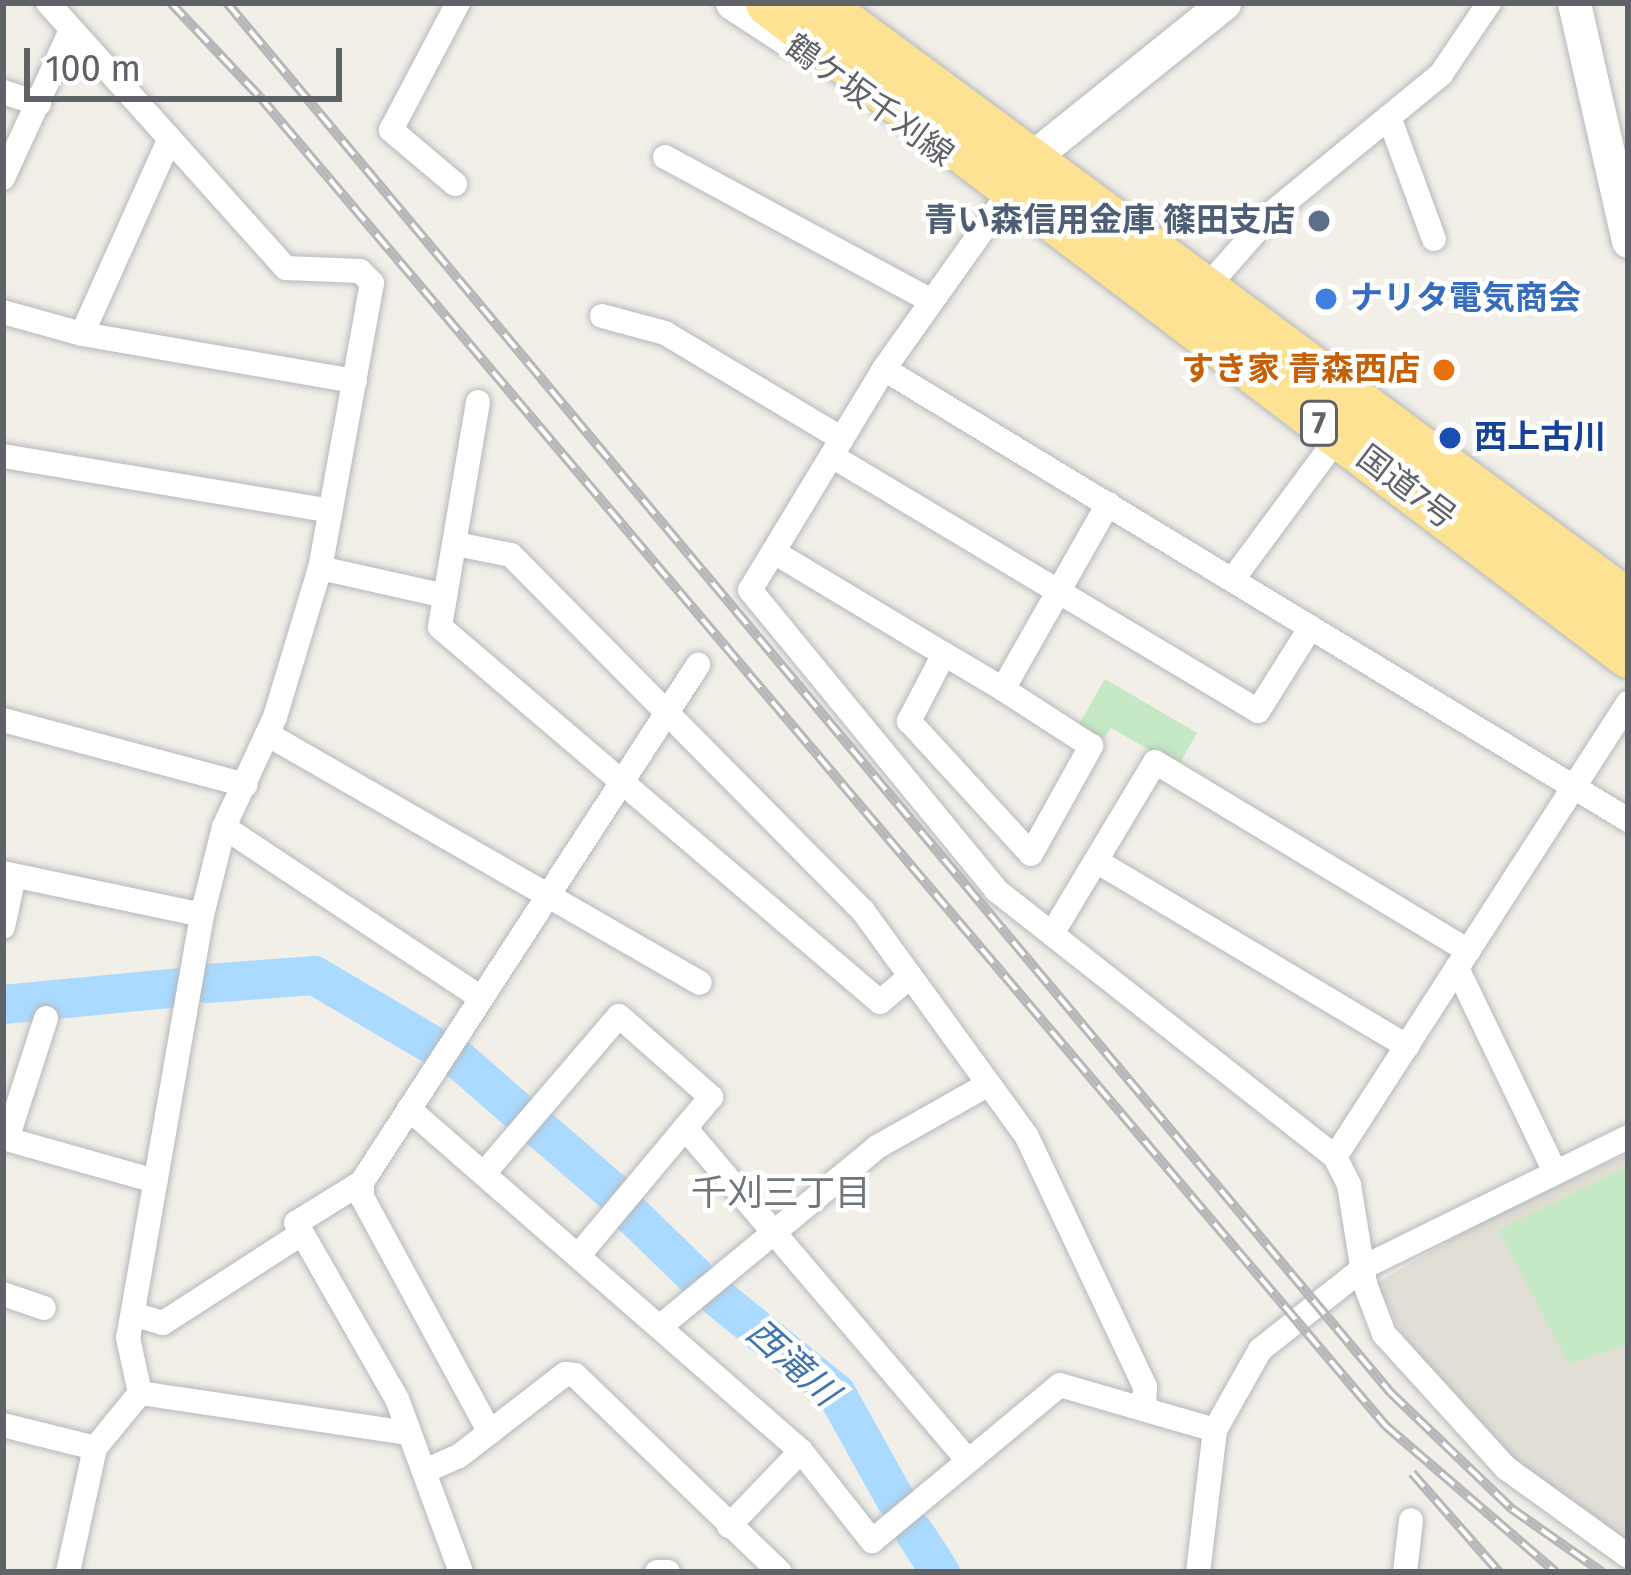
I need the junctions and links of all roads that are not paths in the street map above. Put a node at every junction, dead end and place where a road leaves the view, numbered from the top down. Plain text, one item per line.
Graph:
1 (47, 3) edge
2 (458, 3) edge
3 (731, 3) edge
4 (768, 3) edge
5 (818, 3) edge
6 (853, 3) edge
7 (1224, 3) edge
8 (1489, 3) edge
9 (1574, 3) edge
10 (70, 32) junction
11 (916, 69) junction
12 (3, 92) edge
13 (39, 104) junction
14 (1389, 117) junction
15 (169, 140) junction
16 (665, 157) dead end
17 (1022, 174) junction
18 (3, 178) edge
19 (455, 184) dead end
20 (1434, 239) dead end
21 (1628, 242) edge
22 (1208, 286) junction
23 (930, 300) junction
24 (3, 312) edge
25 (602, 316) dead end
26 (82, 334) junction
27 (884, 369) junction
28 (355, 381) junction
29 (478, 402) dead end
30 (1338, 437) junction
31 (837, 447) junction
32 (3, 456) edge
33 (1108, 504) junction
34 (330, 511) junction
35 (456, 544) junction
36 (774, 552) junction
37 (320, 568) junction
38 (1232, 579) junction
39 (1058, 592) junction
40 (445, 596) junction
41 (1628, 602) edge
42 (1311, 627) junction
43 (944, 655) junction
44 (1628, 655) edge
45 (698, 665) dead end
46 (1004, 689) junction
47 (1628, 704) edge
48 (667, 715) junction
49 (3, 720) edge
50 (267, 734) junction
51 (624, 778) junction
52 (244, 785) junction
53 (1572, 785) junction
54 (1628, 820) edge
55 (224, 827) junction
56 (1098, 862) junction
57 (9, 874) edge
58 (542, 898) junction
59 (202, 915) junction
60 (3, 927) edge
61 (1053, 932) junction
62 (1462, 960) junction
63 (910, 977) junction
64 (700, 983) dead end
65 (481, 997) junction
66 (46, 1018) dead end
67 (1407, 1046) junction
68 (987, 1085) junction
69 (409, 1108) junction
70 (685, 1128) junction
71 (1628, 1137) edge
72 (5, 1138) edge
73 (1335, 1157) junction
74 (486, 1171) junction
75 (1555, 1172) junction
76 (154, 1181) junction
77 (362, 1182) junction
78 (772, 1230) junction
79 (301, 1234) junction
80 (579, 1255) junction
81 (1366, 1266) junction
82 (3, 1294) edge
83 (44, 1308) dead end
84 (133, 1314) junction
85 (662, 1325) junction
86 (140, 1393) junction
87 (1144, 1409) junction
88 (3, 1425) edge
89 (1215, 1430) junction
90 (407, 1433) junction
91 (490, 1433) junction
92 (95, 1448) junction
93 (801, 1451) junction
94 (968, 1461) junction
95 (425, 1471) junction
96 (1411, 1520) dead end
97 (729, 1526) junction
98 (1628, 1556) edge
99 (68, 1572) edge
100 (461, 1572) edge
101 (657, 1572) edge
102 (668, 1572) edge
103 (780, 1572) edge
104 (1198, 1572) edge
105 (1405, 1572) edge

1 - 10 street
2 - 19 street
3 - 17 street, 鶴ケ坂千刈線
4 - 17 highway, 7
5 - 11 highway, 7
6 - 11 street, 鶴ケ坂千刈線
7 - 17 street
8 - 14 street
9 - 21 street
10 - 13 street
10 - 15 street
11 - 17 highway, 7
12 - 13 street
13 - 18 street
14 - 20 street
14 - 22 street
15 - 26 street
15 - 28 street
16 - 23 street
17 - 22 highway, 国道7号 / 7
17 - 23 street
17 - 30 highway, 国道7号 / 7
22 - 41 highway, 国道7号 / 7
23 - 27 street
24 - 26 street
25 - 31 street
26 - 28 street
27 - 31 street
27 - 33 street
28 - 34 street
29 - 35 street
30 - 38 street
30 - 44 highway, 国道7号 / 7
31 - 36 street
31 - 39 street
32 - 34 street
33 - 38 street
33 - 39 street
34 - 37 street
35 - 40 street
35 - 48 street
36 - 43 street
36 - 61 street
37 - 40 street
37 - 50 street
38 - 42 street
39 - 42 street
39 - 46 street
40 - 51 street
42 - 53 street
43 - 46 street
43 - 46 street
45 - 48 street
47 - 53 street
48 - 51 street
48 - 63 street
49 - 52 street
50 - 52 street
50 - 58 street
51 - 58 street
51 - 63 street
52 - 55 street
53 - 54 street
53 - 62 street
55 - 59 street
55 - 65 street
56 - 61 street
56 - 62 street
56 - 67 street
57 - 59 street
57 - 60 street
58 - 64 street
58 - 65 street
59 - 76 street
61 - 73 street
62 - 67 street
62 - 75 street
63 - 68 street
65 - 69 street
66 - 72 street
67 - 73 street
68 - 78 street
68 - 87 street
69 - 74 street
69 - 77 street
70 - 74 street
70 - 78 street
70 - 80 street
71 - 75 street
72 - 76 street
73 - 81 street
74 - 80 street
75 - 81 street
76 - 84 street
77 - 79 street
77 - 91 street
78 - 85 street
78 - 94 street
79 - 84 street
79 - 90 street
80 - 85 street
81 - 89 street
81 - 98 street
82 - 83 street
84 - 86 street
85 - 93 street
86 - 90 street
86 - 92 street
87 - 89 street
87 - 94 street
88 - 92 street
89 - 104 street
90 - 95 street
91 - 95 street
91 - 97 street
92 - 99 street
93 - 94 street
93 - 97 street
95 - 100 street
96 - 105 street
97 - 103 street
101 - 102 street

